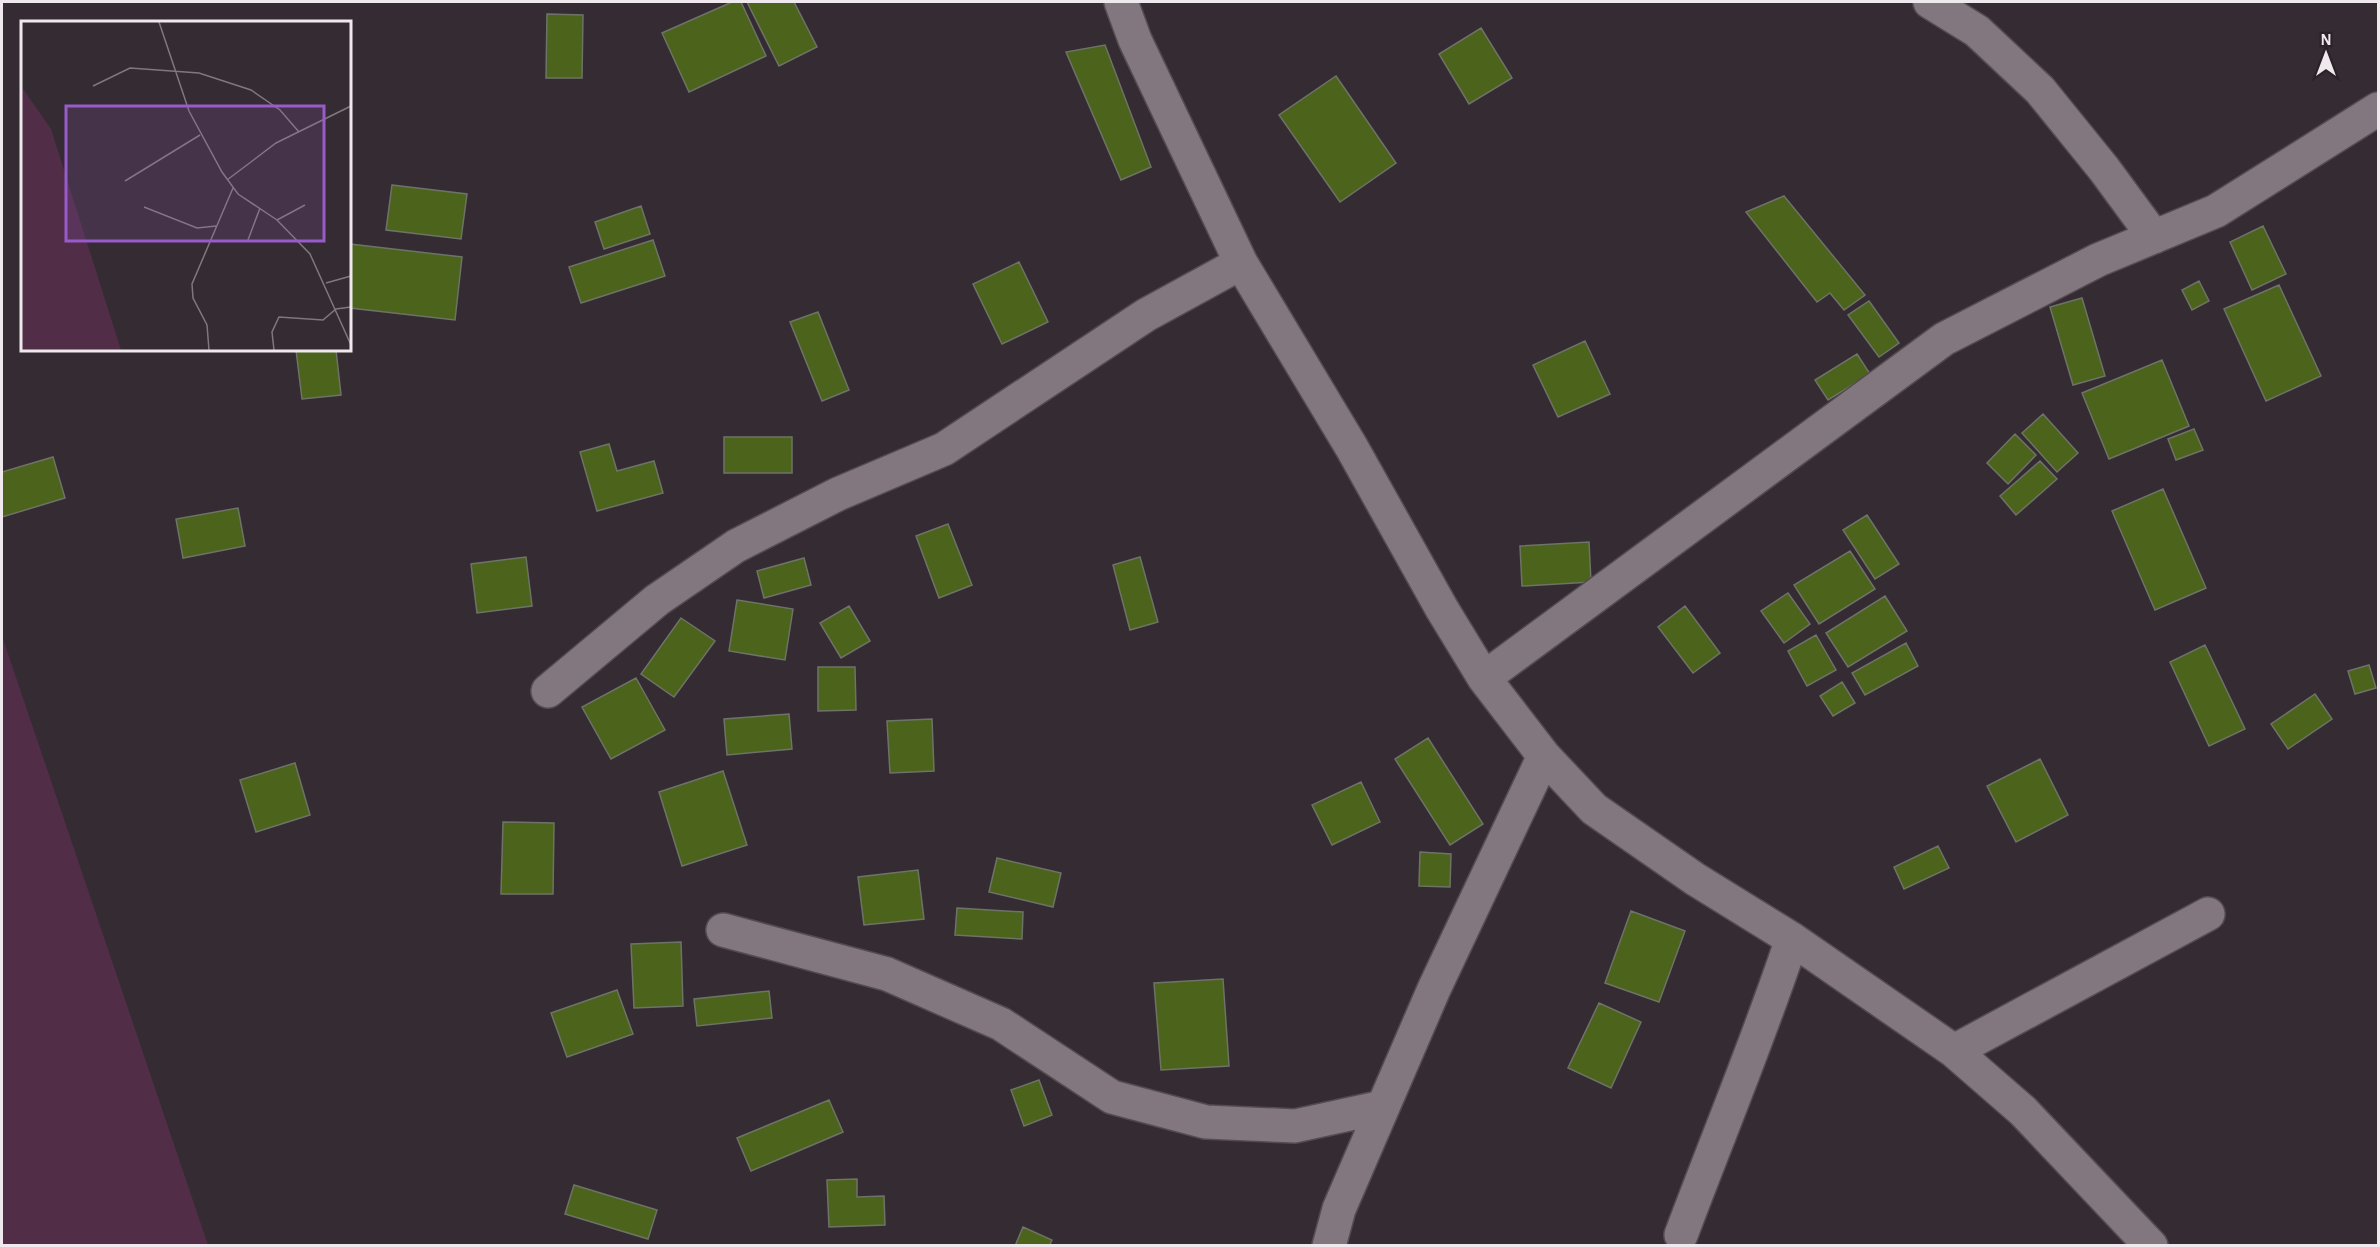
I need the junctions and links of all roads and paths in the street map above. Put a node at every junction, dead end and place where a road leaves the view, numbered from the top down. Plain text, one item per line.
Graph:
1 (1121, 2) edge
2 (1930, 2) edge
3 (2379, 109) edge
4 (2154, 237) junction
5 (1241, 263) junction
6 (1484, 678) junction
7 (548, 691) dead end
8 (1544, 756) junction
9 (2208, 914) dead end
10 (723, 930) dead end
11 (1792, 939) junction
12 (1954, 1051) junction
13 (1382, 1107) junction
14 (1681, 1235) dead end
15 (1329, 1245) edge
16 (2151, 1245) edge

1 - 5 street
2 - 4 street
3 - 4 street
4 - 6 street
5 - 6 street
5 - 7 street
6 - 8 street
8 - 11 street
8 - 13 street
9 - 12 street
10 - 13 street
11 - 12 street
11 - 14 street
12 - 16 street
13 - 15 street

